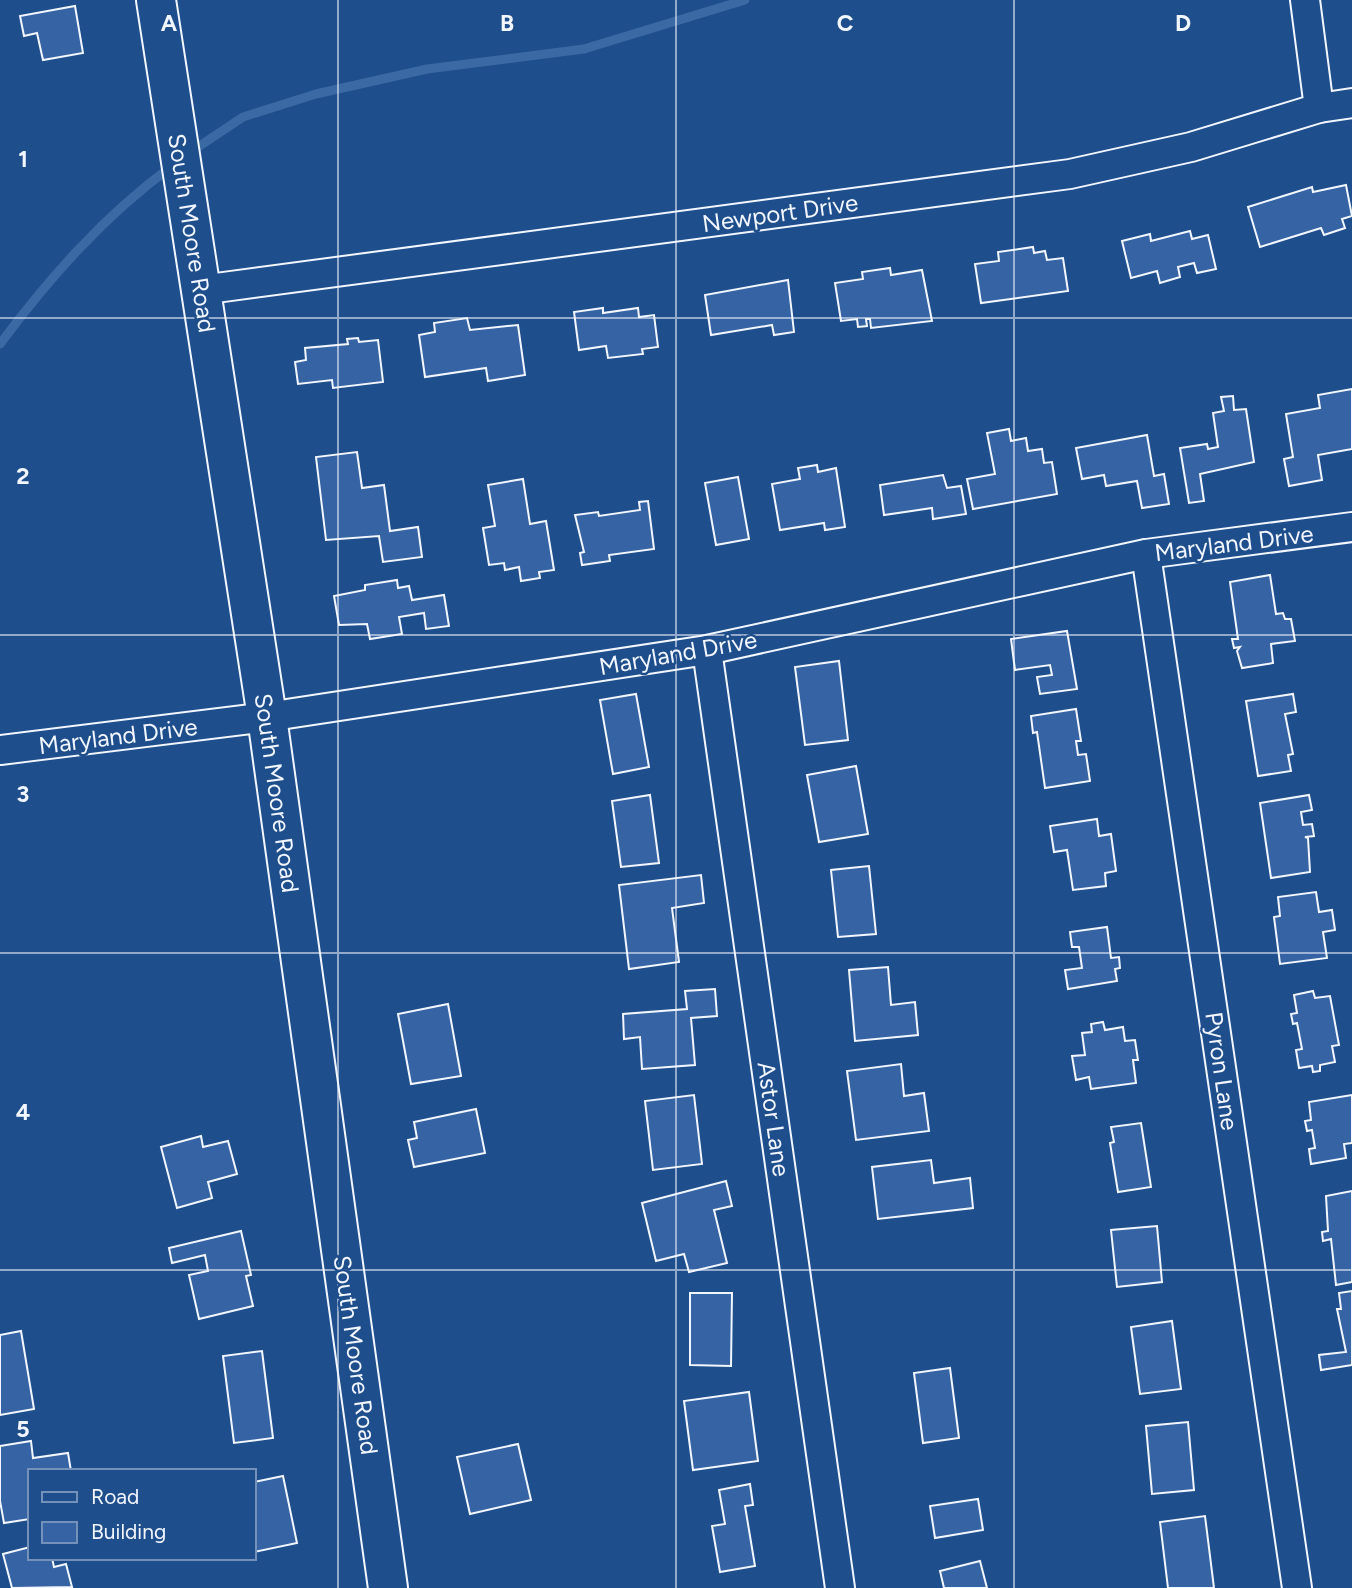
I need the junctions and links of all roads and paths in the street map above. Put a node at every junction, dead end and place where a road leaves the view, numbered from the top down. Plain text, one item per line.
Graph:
1 (156, 0) edge
2 (1304, 0) edge
3 (1352, 103) edge
4 (1318, 108) junction
5 (201, 290) junction
6 (1352, 527) edge
7 (1146, 554) junction
8 (708, 650) junction
9 (267, 717) junction
10 (0, 751) edge
11 (388, 1588) edge
12 (840, 1588) edge
13 (1297, 1588) edge

1 - 5 main road, South Moore Road
2 - 4 street
3 - 4 street, Newport Drive
4 - 5 street, Newport Drive
5 - 9 main road, South Moore Road
6 - 7 street, Maryland Drive
7 - 8 street, Maryland Drive
7 - 13 street, Pyron Lane
8 - 9 street, Maryland Drive
8 - 12 street, Astor Lane
9 - 10 street, Maryland Drive
9 - 11 main road, South Moore Road

